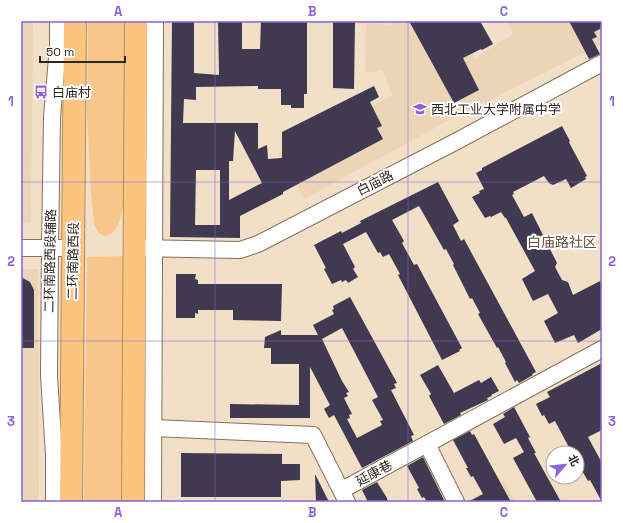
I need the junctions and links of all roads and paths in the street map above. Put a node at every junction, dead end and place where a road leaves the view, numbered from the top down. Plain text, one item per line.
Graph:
1 (58, 21) edge
2 (75, 21) edge
3 (136, 21) edge
4 (155, 21) edge
5 (602, 64) edge
6 (21, 248) edge
7 (50, 248) junction
8 (73, 248) junction
9 (145, 248) junction
10 (602, 350) edge
11 (154, 428) junction
12 (426, 444) junction
13 (344, 496) edge
14 (54, 502) edge
15 (71, 502) edge
16 (133, 502) edge
17 (153, 502) edge
18 (456, 502) edge

1 - 7 street, 二环南路西段辅路
2 - 8 highway, 二环南路西段
3 - 9 highway
4 - 9 street
5 - 9 street, 白庙路
6 - 7 street
7 - 8 street
7 - 14 street, 二环南路西段辅路
8 - 15 highway, 二环南路西段
9 - 11 street
9 - 16 highway
10 - 12 street, 延康巷
11 - 13 street, 延康巷
11 - 17 street
12 - 13 street, 延康巷
12 - 18 street

